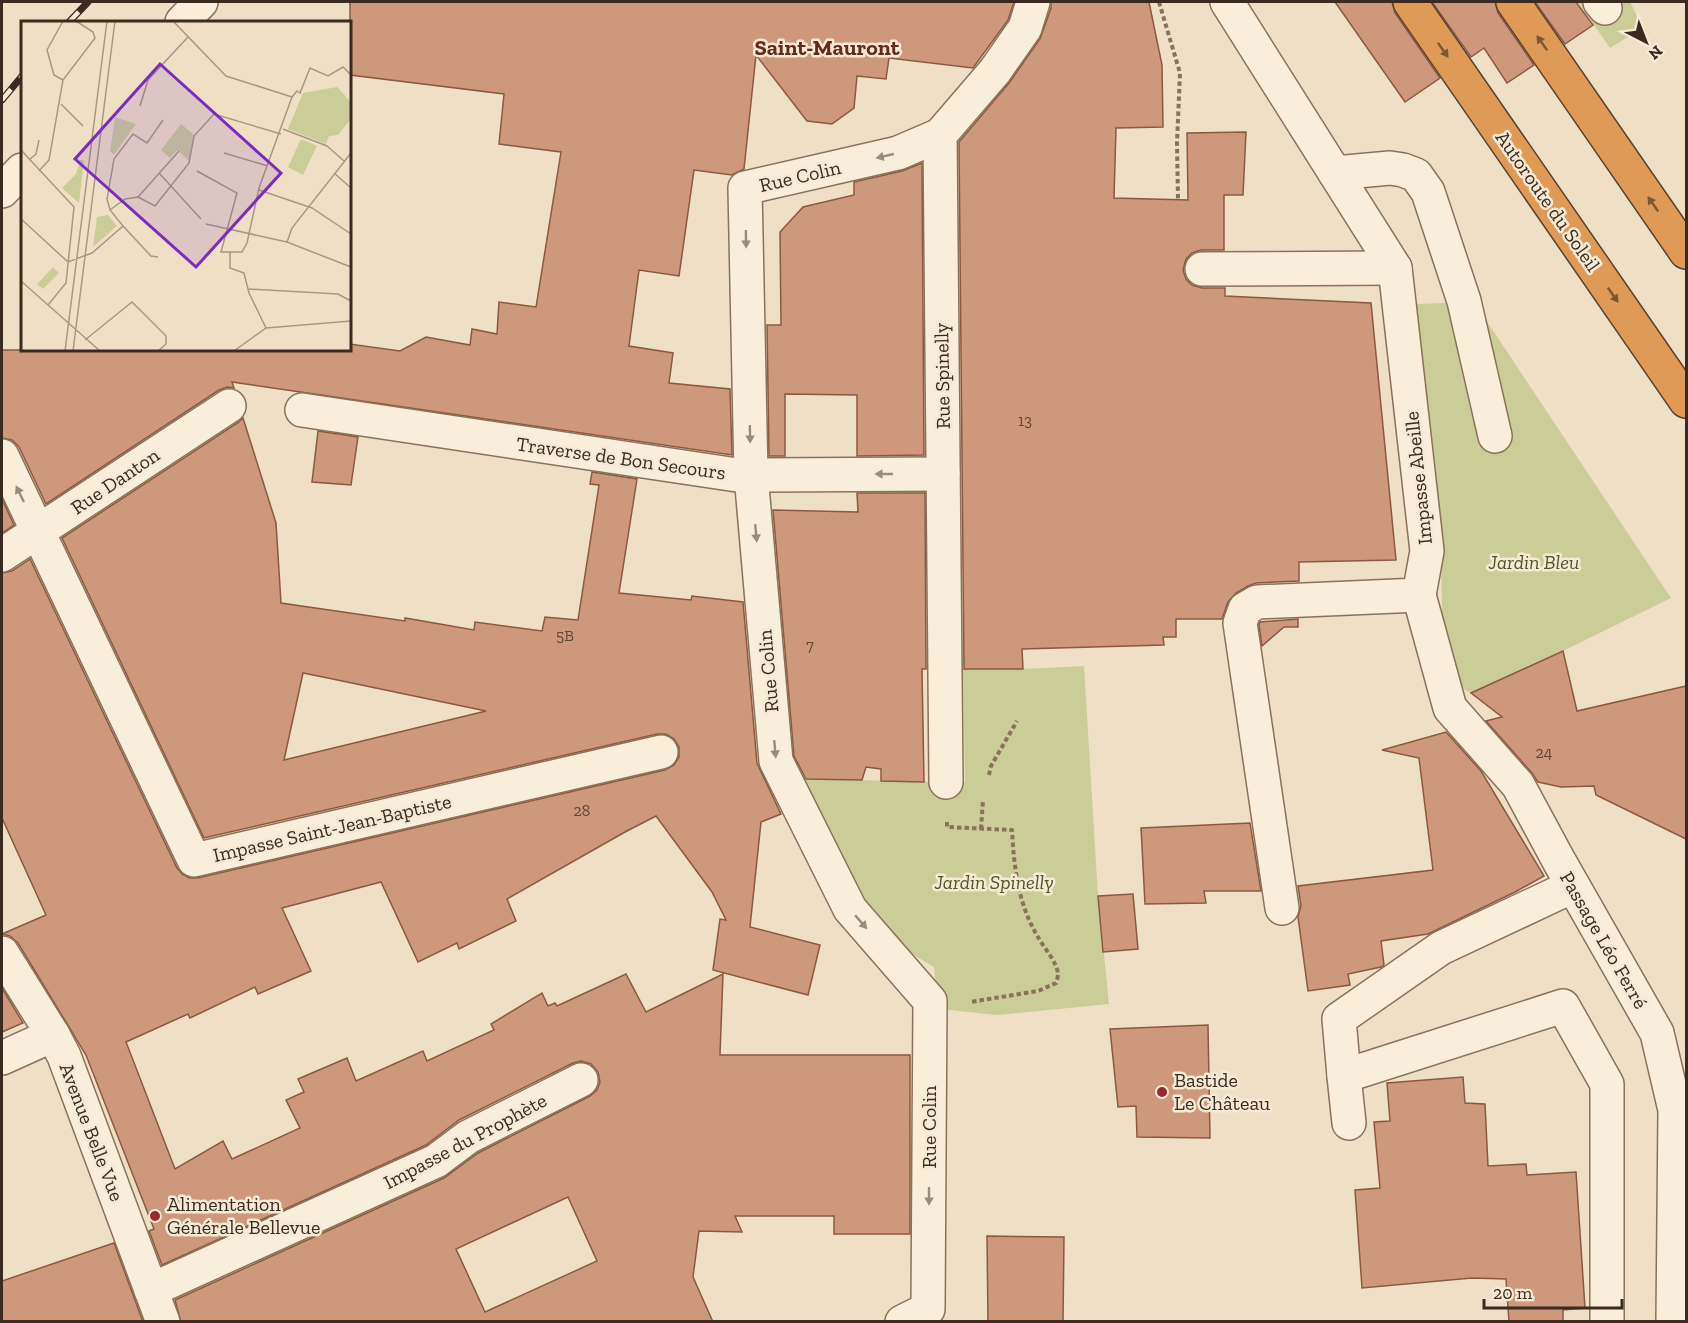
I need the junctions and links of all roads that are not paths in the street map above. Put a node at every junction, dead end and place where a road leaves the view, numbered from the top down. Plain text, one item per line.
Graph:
1 (201, 2) edge
2 (1033, 2) edge
3 (1227, 2) edge
4 (1410, 2) edge
5 (1513, 2) edge
6 (183, 21) edge
7 (940, 135) junction
8 (21, 171) edge
9 (1335, 173) junction
10 (2, 191) edge
11 (1686, 252) edge
12 (1395, 268) junction
13 (1202, 269) dead end
14 (1686, 401) edge
15 (229, 406) dead end
16 (302, 410) dead end
17 (1495, 436) dead end
18 (2, 456) edge
19 (943, 474) junction
20 (751, 475) junction
21 (38, 532) junction
22 (2, 555) edge
23 (1423, 608) junction
24 (661, 752) dead end
25 (946, 782) road end
26 (1566, 874) junction
27 (1282, 908) dead end
28 (2, 952) edge
29 (53, 1035) junction
30 (2, 1058) edge
31 (1344, 1076) junction
32 (581, 1080) dead end
33 (1349, 1123) dead end
34 (151, 1290) junction
35 (915, 1316) edge
36 (163, 1322) edge
37 (1607, 1322) edge
38 (1673, 1322) edge

1 - 6 street
2 - 7 street
3 - 9 street, Impasse Abeille
4 -> 14 highway, Autoroute du Soleil
11 -> 5 highway
7 - 19 street, Rue Spinelly
7 -> 20 street, Rue Colin
8 - 10 street
9 - 12 street, Impasse Abeille
9 - 17 street
12 - 13 street
12 - 23 street, Impasse Abeille
15 - 21 street, Rue Danton
16 - 20 street, Traverse de Bon Secours
21 -> 18 street, Impasse Saint-Jean-Baptiste
19 -> 20 street, Traverse de Bon Secours
19 - 25 street, Rue Spinelly
20 -> 35 street, Rue Colin
21 - 22 street, Rue Danton
21 - 24 street, Impasse Saint-Jean-Baptiste
23 - 26 street, Passage Léo Ferré
23 - 27 street
26 - 31 street
26 - 38 street, Passage Léo Ferré
28 - 29 street, Avenue Belle Vue
29 - 30 street
29 - 34 street, Avenue Belle Vue
31 - 33 street
31 - 37 street
32 - 34 street, Impasse du Prophète
34 - 36 street, Avenue Belle Vue

